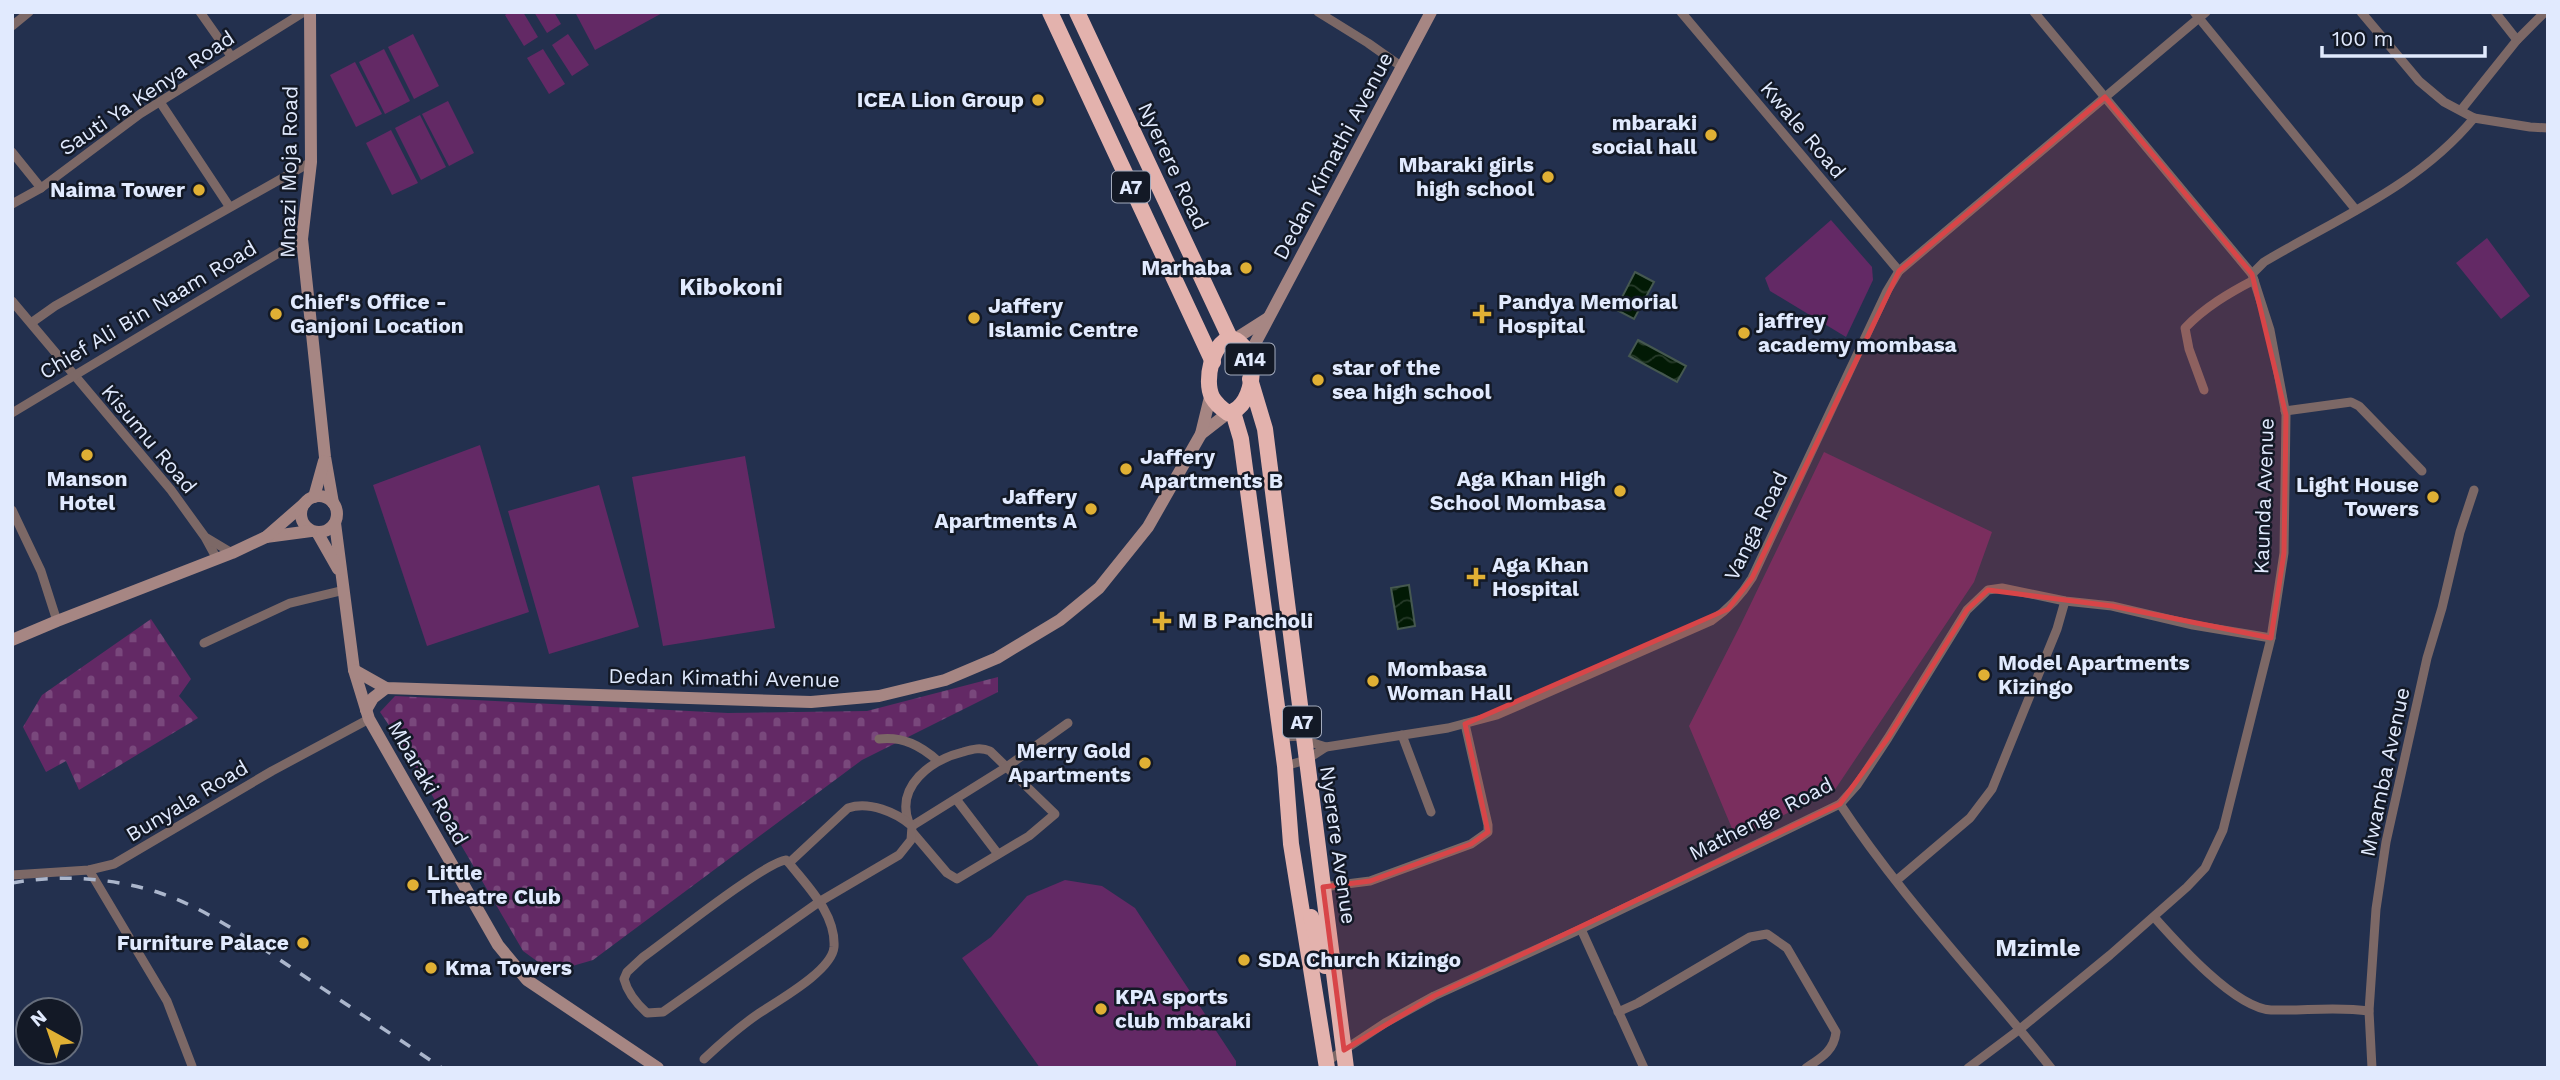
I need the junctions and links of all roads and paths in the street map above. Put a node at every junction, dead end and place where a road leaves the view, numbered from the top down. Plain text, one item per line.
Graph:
1 (29, 12) edge
2 (200, 12) edge
3 (304, 12) edge
4 (310, 12) edge
5 (1050, 12) edge
6 (1077, 12) edge
7 (1318, 12) edge
8 (1431, 12) edge
9 (1681, 12) edge
10 (2034, 12) edge
11 (2361, 12) edge
12 (2495, 12) edge
13 (2544, 12) edge
14 (2199, 14) edge
15 (12, 26) edge
16 (2517, 40) junction
17 (231, 56) junction
18 (1402, 67) junction
19 (2105, 97) junction
20 (160, 102) junction
21 (2461, 110) junction
22 (2474, 118) junction
23 (1127, 119) junction
24 (2548, 128) edge
25 (1104, 129) junction
26 (1140, 146) junction
27 (12, 152) edge
28 (1116, 156) junction
29 (311, 162) junction
30 (41, 187) junction
31 (12, 204) edge
32 (229, 206) junction
33 (2356, 210) junction
34 (302, 239) junction
35 (1899, 271) junction
36 (2253, 277) junction
37 (12, 301) edge
38 (1269, 318) junction
39 (31, 323) junction
40 (1233, 339) junction
41 (1249, 355) junction
42 (1213, 362) junction
43 (73, 375) junction
44 (1250, 379) junction
45 (2204, 390) dead end
46 (1210, 393) junction
47 (2285, 411) junction
48 (12, 413) edge
49 (1230, 413) junction
50 (1201, 433) junction
51 (326, 457) junction
52 (2422, 471) dead end
53 (2474, 490) dead end
54 (310, 500) junction
55 (333, 503) junction
56 (12, 510) edge
57 (335, 523) junction
58 (314, 531) junction
59 (205, 537) junction
60 (266, 537) junction
61 (1280, 547) junction
62 (232, 553) junction
63 (1256, 553) junction
64 (217, 559) junction
65 (342, 576) junction
66 (344, 590) junction
67 (2065, 601) junction
68 (57, 621) junction
69 (2270, 638) junction
70 (12, 640) edge
71 (204, 643) dead end
72 (354, 670) junction
73 (386, 688) junction
74 (1298, 688) junction
75 (1275, 691) junction
76 (368, 714) junction
77 (1068, 723) dead end
78 (1465, 724) junction
79 (1402, 735) junction
80 (1304, 736) junction
81 (1282, 737) junction
82 (879, 739) dead end
83 (1326, 747) junction
84 (1306, 760) junction
85 (938, 761) junction
86 (1285, 766) junction
87 (1005, 768) junction
88 (957, 799) junction
89 (1840, 804) junction
90 (1431, 812) dead end
91 (911, 827) junction
92 (1291, 844) junction
93 (999, 854) junction
94 (789, 863) junction
95 (89, 870) junction
96 (12, 874) edge
97 (1897, 880) junction
98 (1323, 887) junction
99 (819, 902) junction
100 (2154, 917) junction
101 (1581, 929) junction
102 (1618, 1012) junction
103 (2369, 1012) junction
104 (1340, 1022) junction
105 (2020, 1029) junction
106 (1344, 1050) junction
107 (704, 1059) dead end
108 (1326, 1065) edge
109 (192, 1066) edge
110 (658, 1068) edge
111 (1346, 1068) edge
112 (1644, 1068) edge
113 (1806, 1068) edge
114 (1968, 1068) edge
115 (2051, 1068) edge
116 (2372, 1068) edge

1 - 15 street
2 - 17 street
3 - 17 street, Sauti Ya Kenya Road
4 - 29 street, Mnazi Moja Road
5 - 25 highway, A7
6 - 23 highway, Nyerere Road / A7
7 - 18 street
8 - 18 street, Dedan Kimathi Avenue
9 - 35 street, Kwale Road
10 - 19 street, Kaunda Avenue
11 - 21 street
12 - 16 street
13 - 16 street
14 - 19 street, Vanga Road
14 - 33 street
16 - 21 street
17 - 20 street, Sauti Ya Kenya Road
18 - 38 street, Dedan Kimathi Avenue
19 - 35 street, Vanga Road
19 - 36 street, Kaunda Avenue
20 - 30 street, Sauti Ya Kenya Road
20 - 32 street
21 - 22 street
22 - 24 street
22 - 33 street
23 - 25 highway
23 - 26 highway, Nyerere Road / A7
25 - 28 highway, A7
26 - 28 highway
26 - 40 highway, Nyerere Road / A7
27 - 30 street
28 - 42 highway, A7
29 - 32 street
29 - 34 street, Mnazi Moja Road
30 - 31 street, Sauti Ya Kenya Road
32 - 39 street
33 - 36 street
34 - 43 street, Chief Ali Bin Naam Road
34 - 51 street, Mnazi Moja Road
35 - 78 street, Vanga Road
36 - 45 street
36 - 47 street, Kaunda Avenue
37 - 39 street, Kisumu Road
38 - 40 street
38 - 41 street, Dedan Kimathi Avenue
39 - 43 street, Kisumu Road
40 - 41 highway, A14
40 - 42 highway, A14
41 - 44 highway, A14
42 - 46 highway, A14
43 - 48 street, Chief Ali Bin Naam Road
43 - 59 street, Kisumu Road
44 - 49 highway, A14
44 - 61 highway, Nyerere Avenue / A7
46 - 49 highway, A14
46 - 50 street
47 - 52 street
47 - 69 street, Kaunda Avenue
49 - 50 street
49 - 63 highway, Nyerere Avenue / A7
50 - 73 street, Dedan Kimathi Avenue
51 - 54 street
51 - 55 street, Mnazi Moja Road
53 - 103 street, Mwamba Avenue
54 - 55 street
54 - 58 street
54 - 60 street
55 - 57 street
56 - 68 street
57 - 58 street
57 - 65 street
58 - 60 street
58 - 65 street
59 - 62 street, Kisumu Road
59 - 64 street, Kisumu Road
60 - 62 street
61 - 63 highway
61 - 74 highway, Nyerere Avenue / A7
62 - 64 street
63 - 75 highway, Nyerere Avenue / A7
64 - 68 street
65 - 66 street
66 - 71 street
66 - 72 street
67 - 69 street, Mathenge Road
67 - 89 street, Mathenge Road
67 - 97 street
68 - 70 street
69 - 100 street, Kaunda Avenue
72 - 73 street, Dedan Kimathi Avenue
72 - 76 street
73 - 76 street
74 - 75 highway
74 - 80 highway, Nyerere Avenue / A7
75 - 81 highway, Nyerere Avenue / A7
76 - 95 street, Bunyala Road
76 - 110 street, Mbaraki Road
77 - 87 street
78 - 79 street, Vanga Road
78 - 98 street
79 - 83 street, Vanga Road
79 - 90 street
80 - 81 street
80 - 83 street
80 - 84 highway, Nyerere Avenue / A7
81 - 86 highway, Nyerere Avenue / A7
82 - 85 street
83 - 84 street, Vanga Road
84 - 86 street, Vanga Road
84 - 98 highway, Nyerere Avenue / A7
85 - 87 street
85 - 91 street
86 - 92 highway, Nyerere Avenue / A7
87 - 88 street
87 - 93 street
88 - 91 street
88 - 93 street
89 - 97 street
89 - 101 street, Mathenge Road
91 - 93 street
91 - 94 street
91 - 99 street
92 - 104 highway
92 - 108 highway, Nyerere Avenue / A7
94 - 99 street
94 - 99 street
95 - 96 street, Bunyala Road
95 - 109 street
97 - 105 street
98 - 104 highway, Nyerere Avenue / A7
99 - 107 street
100 - 103 street
100 - 105 street, Kaunda Avenue
101 - 102 street
101 - 106 street, Mathenge Road
102 - 112 street
102 - 113 street
103 - 116 street, Mwamba Avenue
104 - 106 highway, Nyerere Avenue / A7
105 - 114 street, Kaunda Avenue
105 - 115 street
106 - 108 street, Mathenge Road
106 - 111 highway, Nyerere Avenue / A7

